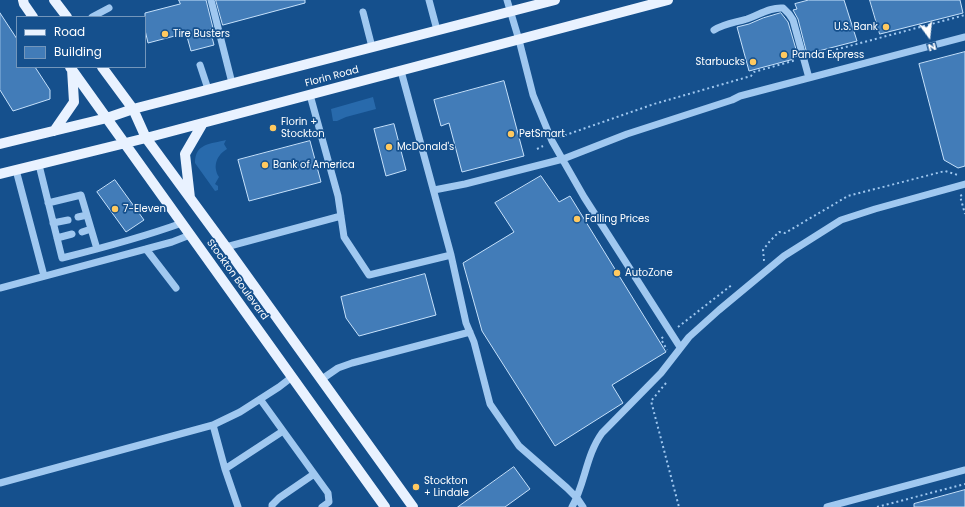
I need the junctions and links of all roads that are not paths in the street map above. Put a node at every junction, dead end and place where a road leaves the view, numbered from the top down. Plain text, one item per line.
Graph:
1 (23, 0) edge
2 (211, 0) edge
3 (429, 0) edge
4 (507, 0) edge
5 (555, 0) edge
6 (668, 0) edge
7 (58, 1) edge
8 (109, 8) dead end
9 (510, 11) junction
10 (363, 12) dead end
11 (33, 16) edge
12 (66, 16) edge
13 (94, 16) edge
14 (437, 30) junction
15 (714, 30) dead end
16 (965, 37) edge
17 (519, 40) junction
18 (372, 47) junction
19 (200, 65) dead end
20 (71, 68) edge
21 (103, 68) edge
22 (401, 71) junction
23 (809, 78) junction
24 (232, 83) junction
25 (208, 89) junction
26 (310, 95) junction
27 (133, 109) junction
28 (106, 118) junction
29 (203, 123) junction
30 (54, 131) junction
31 (146, 138) junction
32 (0, 144) edge
33 (125, 144) junction
34 (563, 159) junction
35 (39, 164) junction
36 (16, 170) junction
37 (0, 174) edge
38 (965, 184) edge
39 (434, 190) junction
40 (190, 198) junction
41 (48, 203) junction
42 (87, 215) junction
43 (341, 216) junction
44 (78, 217) dead end
45 (68, 220) dead end
46 (53, 223) junction
47 (182, 223) junction
48 (91, 230) junction
49 (82, 232) dead end
50 (72, 234) dead end
51 (190, 235) junction
52 (57, 238) junction
53 (226, 247) junction
54 (97, 249) junction
55 (146, 249) junction
56 (451, 255) junction
57 (44, 276) junction
58 (0, 288) edge
59 (176, 288) dead end
60 (470, 332) junction
61 (680, 347) junction
62 (292, 377) junction
63 (322, 379) junction
64 (260, 399) junction
65 (213, 425) junction
66 (283, 431) junction
67 (225, 469) junction
68 (965, 470) edge
69 (314, 474) junction
70 (0, 483) edge
71 (577, 498) junction
72 (238, 507) edge
73 (272, 507) edge
74 (322, 507) edge
75 (385, 507) edge
76 (413, 507) edge
77 (572, 507) edge
78 (582, 507) edge
79 (827, 507) edge

1 - 11 main road
2 - 24 street
3 - 14 street
4 - 9 street
5 - 9 main road, Florin Road
6 - 17 main road, Florin Road
7 - 12 main road
8 - 13 street
9 - 14 main road, Florin Road
9 - 17 street
10 - 18 street
14 - 18 main road, Florin Road
15 - 23 street
16 - 23 street
17 - 22 main road, Florin Road
17 - 34 street
18 - 24 main road, Florin Road
19 - 25 street
20 - 28 main road, Stockton Boulevard
20 - 30 main road
21 - 27 main road, Stockton Boulevard
22 - 26 main road, Florin Road
22 - 39 street
23 - 34 street
24 - 25 main road, Florin Road
25 - 27 main road, Florin Road
26 - 29 main road, Florin Road
26 - 43 street
27 - 28 main road, Florin Road
27 - 31 main road, Stockton Boulevard
28 - 30 main road, Florin Road
28 - 33 main road, Stockton Boulevard
29 - 31 main road, Florin Road
29 - 40 main road
30 - 32 main road, Florin Road
31 - 33 main road, Florin Road
31 - 40 main road, Stockton Boulevard
33 - 35 main road, Florin Road
33 - 47 main road, Stockton Boulevard
34 - 39 street
34 - 61 street
35 - 36 main road, Florin Road
35 - 41 street
36 - 37 main road, Florin Road
36 - 57 street
38 - 61 street
39 - 56 street
40 - 53 main road, Stockton Boulevard
41 - 42 street
41 - 46 street
42 - 44 street
42 - 48 street
43 - 53 street
43 - 56 street
45 - 46 street
46 - 52 street
47 - 51 main road, Stockton Boulevard
47 - 54 street
48 - 49 street
48 - 54 street
50 - 52 street
51 - 55 street
51 - 62 main road, Stockton Boulevard
52 - 54 street
53 - 63 main road, Stockton Boulevard
55 - 57 street
55 - 59 street
56 - 60 street
57 - 58 street
60 - 63 street
60 - 71 street
61 - 71 street
62 - 64 street
62 - 75 main road, Stockton Boulevard
63 - 76 main road, Stockton Boulevard
64 - 65 street
64 - 66 street
65 - 67 street
65 - 70 street
66 - 67 street
66 - 69 street
67 - 72 street
68 - 79 street
69 - 73 street
69 - 74 street
71 - 77 street
71 - 78 street

